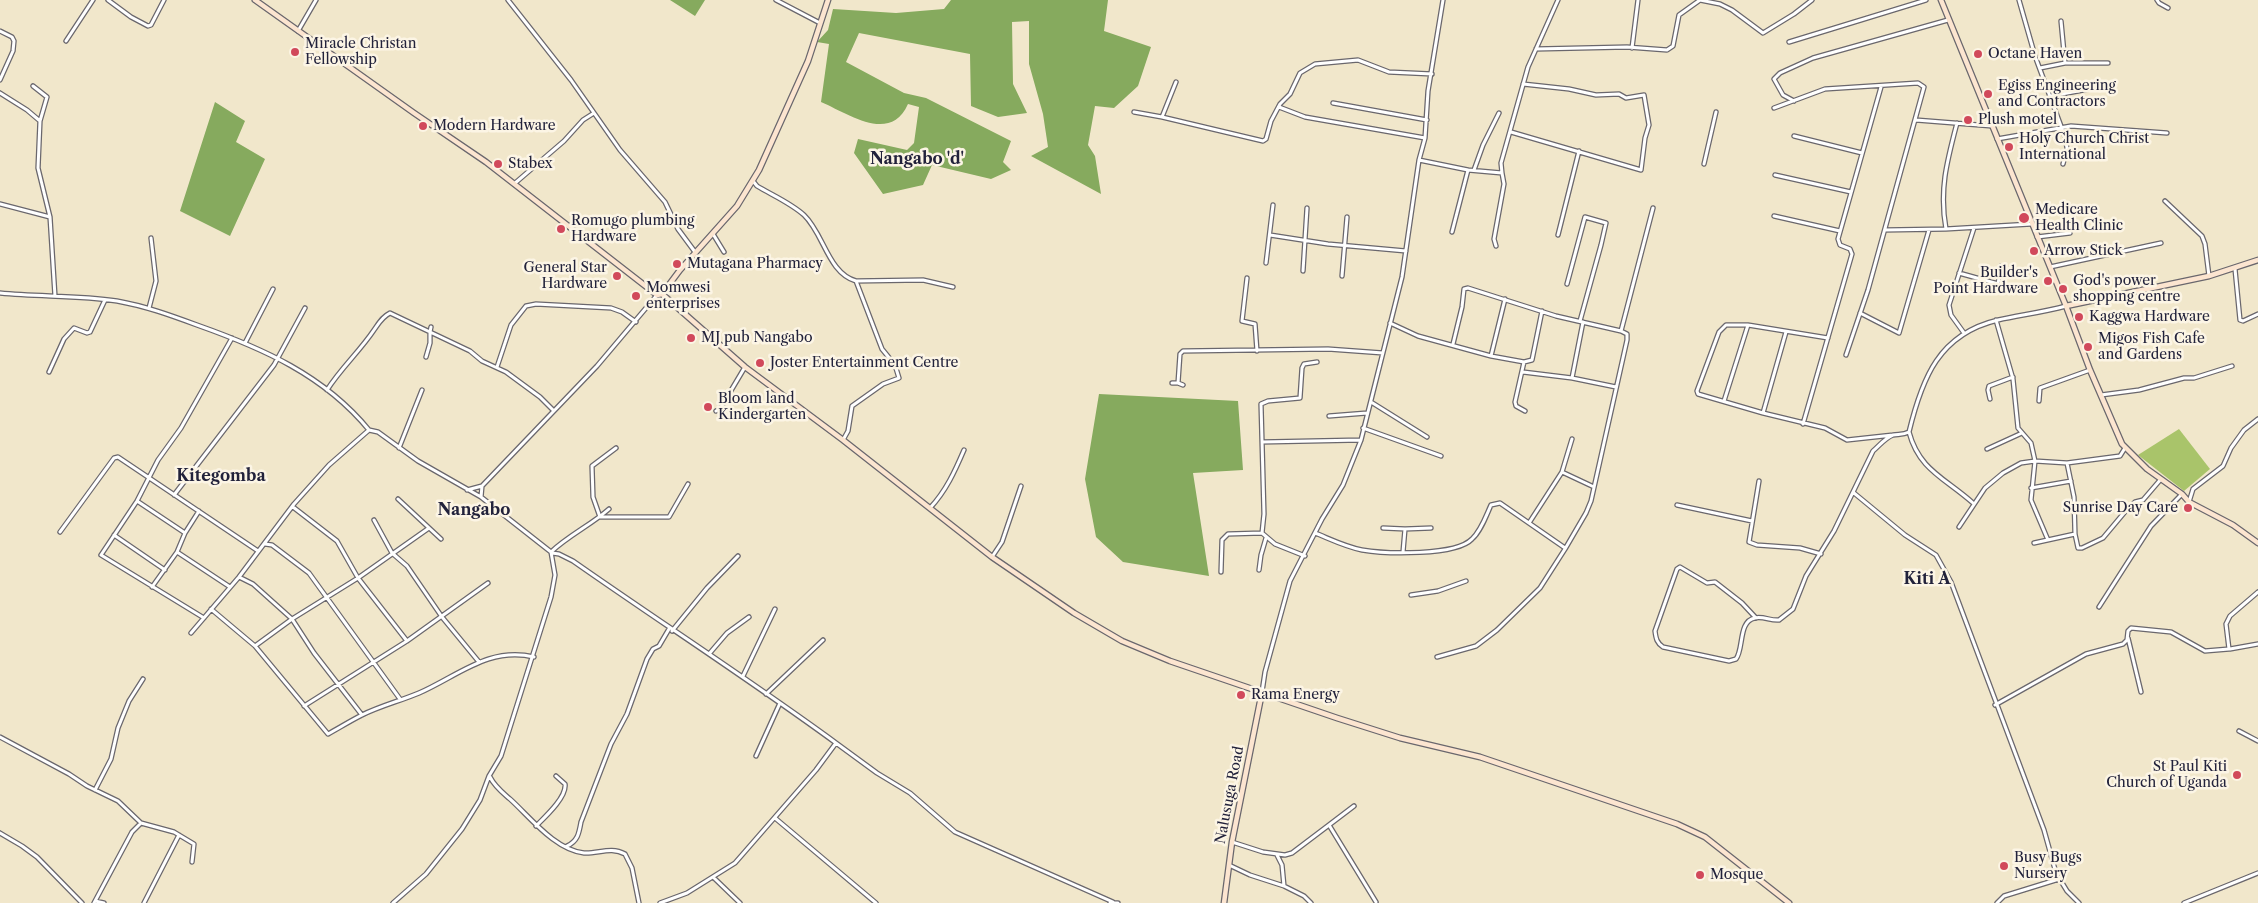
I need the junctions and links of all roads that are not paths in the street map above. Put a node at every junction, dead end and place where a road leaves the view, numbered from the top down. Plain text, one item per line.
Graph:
1 (93, 0) edge
2 (108, 0) edge
3 (164, 0) edge
4 (255, 0) edge
5 (316, 0) edge
6 (508, 0) edge
7 (776, 0) edge
8 (828, 0) edge
9 (1443, 0) edge
10 (1558, 0) edge
11 (1638, 0) edge
12 (1812, 0) edge
13 (1926, 0) edge
14 (1941, 0) edge
15 (2019, 0) edge
16 (2157, 0) edge
17 (2168, 8) dead end
18 (1948, 20) junction
19 (2061, 21) dead end
20 (820, 24) junction
21 (0, 31) edge
22 (298, 31) junction
23 (66, 41) dead end
24 (1789, 42) dead end
25 (1632, 48) junction
26 (1536, 50) junction
27 (2064, 63) junction
28 (2108, 63) dead end
29 (2040, 68) junction
30 (1432, 74) junction
31 (0, 80) edge
32 (1176, 82) dead end
33 (1523, 84) junction
34 (33, 86) dead end
35 (1881, 86) junction
36 (2104, 86) dead end
37 (0, 92) edge
38 (2051, 96) junction
39 (1795, 101) junction
40 (1333, 103) dead end
41 (1279, 107) junction
42 (1774, 108) dead end
43 (1134, 112) dead end
44 (1716, 112) dead end
45 (594, 113) junction
46 (1499, 113) dead end
47 (1162, 117) junction
48 (1428, 120) junction
49 (1916, 120) junction
50 (40, 121) junction
51 (1957, 123) junction
52 (1992, 126) junction
53 (2060, 128) junction
54 (1511, 132) junction
55 (2167, 133) dead end
56 (1794, 136) dead end
57 (1425, 138) junction
58 (1998, 139) junction
59 (1579, 151) junction
60 (1862, 153) junction
61 (1419, 160) junction
62 (1704, 164) dead end
63 (2063, 164) dead end
64 (1468, 170) junction
65 (1474, 170) junction
66 (1502, 173) junction
67 (1775, 175) dead end
68 (753, 181) junction
69 (514, 184) junction
70 (1852, 192) junction
71 (2165, 201) dead end
72 (0, 204) edge
73 (1273, 206) dead end
74 (1307, 208) dead end
75 (1652, 208) dead end
76 (1774, 216) dead end
77 (50, 217) junction
78 (1347, 217) dead end
79 (2031, 224) junction
80 (1974, 228) junction
81 (1946, 229) junction
82 (1885, 230) junction
83 (1929, 230) junction
84 (1840, 231) junction
85 (1452, 232) dead end
86 (2070, 233) dead end
87 (713, 234) junction
88 (1270, 235) junction
89 (1558, 235) dead end
90 (151, 238) dead end
91 (2037, 238) junction
92 (1305, 241) junction
93 (2161, 243) dead end
94 (1345, 245) junction
95 (1496, 246) dead end
96 (1406, 251) junction
97 (696, 252) junction
98 (724, 252) dead end
99 (2258, 260) edge
100 (1266, 263) dead end
101 (2002, 266) dead end
102 (2050, 267) junction
103 (2235, 269) junction
104 (1303, 271) dead end
105 (1959, 273) junction
106 (1342, 276) dead end
107 (2209, 276) junction
108 (1247, 278) dead end
109 (856, 281) junction
110 (1567, 284) dead end
111 (1998, 284) junction
112 (953, 287) dead end
113 (2009, 287) dead end
114 (274, 289) dead end
115 (0, 293) edge
116 (659, 294) junction
117 (55, 296) junction
118 (1505, 299) junction
119 (105, 300) junction
120 (2066, 306) junction
121 (149, 308) junction
122 (305, 308) dead end
123 (1542, 311) junction
124 (1860, 313) junction
125 (2258, 314) edge
126 (1996, 320) junction
127 (1582, 321) junction
128 (636, 322) junction
129 (1390, 323) junction
130 (1748, 325) junction
131 (431, 329) junction
132 (1621, 331) junction
133 (1786, 332) junction
134 (1964, 333) junction
135 (232, 338) junction
136 (1828, 338) junction
137 (245, 343) junction
138 (1453, 344) junction
139 (1257, 351) junction
140 (1383, 353) junction
141 (1846, 355) dead end
142 (1491, 356) junction
143 (426, 357) dead end
144 (277, 358) junction
145 (1317, 362) dead end
146 (1524, 362) junction
147 (2232, 366) dead end
148 (497, 367) junction
149 (745, 367) junction
150 (2090, 370) junction
151 (49, 372) dead end
152 (1523, 372) junction
153 (2013, 377) junction
154 (1572, 378) junction
155 (1172, 383) dead end
156 (1178, 383) junction
157 (1183, 385) dead end
158 (1616, 387) junction
159 (328, 390) junction
160 (422, 390) dead end
161 (2101, 395) junction
162 (1990, 399) dead end
163 (1724, 401) junction
164 (2040, 401) dead end
165 (1370, 402) junction
166 (553, 410) junction
167 (716, 411) dead end
168 (1525, 411) dead end
169 (1367, 413) junction
170 (1763, 414) junction
171 (1329, 416) dead end
172 (2258, 419) edge
173 (1803, 424) junction
174 (1364, 428) junction
175 (368, 430) junction
176 (1909, 432) junction
177 (2022, 433) junction
178 (1893, 435) junction
179 (1427, 437) dead end
180 (1572, 439) dead end
181 (843, 440) junction
182 (1361, 440) junction
183 (1262, 442) junction
184 (399, 448) junction
185 (616, 448) dead end
186 (2125, 448) junction
187 (1987, 449) dead end
188 (964, 450) dead end
189 (1441, 456) dead end
190 (2034, 461) junction
191 (2067, 464) junction
192 (1562, 472) junction
193 (149, 477) junction
194 (2161, 480) junction
195 (1760, 481) dead end
196 (2072, 481) junction
197 (688, 484) dead end
198 (482, 486) junction
199 (1021, 486) dead end
200 (1594, 487) junction
201 (2031, 488) junction
202 (466, 490) junction
203 (1854, 493) junction
204 (2182, 494) junction
205 (174, 495) junction
206 (481, 497) junction
207 (137, 500) junction
208 (398, 500) dead end
209 (2190, 502) junction
210 (1973, 504) junction
211 (1677, 505) dead end
212 (293, 507) junction
213 (609, 508) dead end
214 (930, 508) junction
215 (199, 512) junction
216 (600, 517) junction
217 (374, 520) dead end
218 (1752, 521) junction
219 (1529, 523) junction
220 (429, 528) junction
221 (1383, 528) dead end
222 (1431, 528) dead end
223 (1959, 528) dead end
224 (1405, 529) junction
225 (60, 532) dead end
226 (185, 533) junction
227 (1262, 533) junction
228 (1315, 533) junction
229 (2075, 534) junction
230 (114, 535) junction
231 (1266, 538) junction
232 (441, 539) dead end
233 (2048, 540) junction
234 (1571, 543) dead end
235 (2034, 543) dead end
236 (2258, 543) edge
237 (265, 544) junction
238 (1565, 549) junction
239 (258, 551) junction
240 (177, 552) junction
241 (1403, 552) junction
242 (551, 553) junction
243 (392, 554) junction
244 (1821, 554) junction
245 (738, 556) dead end
246 (1305, 556) junction
247 (992, 557) junction
248 (165, 570) junction
249 (1259, 570) dead end
250 (1221, 572) dead end
251 (239, 577) junction
252 (358, 578) junction
253 (1466, 581) dead end
254 (488, 583) dead end
255 (152, 587) junction
256 (230, 587) junction
257 (2258, 592) edge
258 (1411, 595) dead end
259 (327, 597) junction
260 (2099, 607) dead end
261 (211, 609) junction
262 (776, 609) dead end
263 (442, 616) junction
264 (749, 617) dead end
265 (204, 618) junction
266 (1756, 618) junction
267 (292, 619) junction
268 (670, 630) junction
269 (191, 633) dead end
270 (2128, 638) junction
271 (823, 640) dead end
272 (407, 641) junction
273 (2258, 644) edge
274 (255, 646) junction
275 (2229, 649) junction
276 (710, 654) junction
277 (534, 657) junction
278 (1437, 657) dead end
279 (372, 662) junction
280 (479, 662) junction
281 (743, 676) junction
282 (143, 679) dead end
283 (339, 684) junction
284 (1262, 692) junction
285 (2141, 692) dead end
286 (766, 694) junction
287 (400, 699) junction
288 (780, 703) junction
289 (1996, 705) junction
290 (304, 706) junction
291 (362, 715) junction
292 (2239, 732) dead end
293 (0, 737) edge
294 (2258, 741) edge
295 (836, 743) junction
296 (756, 756) dead end
297 (489, 776) junction
298 (556, 776) dead end
299 (94, 790) junction
300 (1354, 806) dead end
301 (775, 818) junction
302 (141, 823) junction
303 (1329, 825) junction
304 (536, 826) junction
305 (0, 833) edge
306 (180, 835) junction
307 (1232, 842) junction
308 (567, 846) junction
309 (1276, 854) junction
310 (192, 862) dead end
311 (1228, 864) junction
312 (2258, 873) edge
313 (713, 877) junction
314 (2059, 879) junction
315 (1284, 886) junction
316 (94, 902) edge
317 (1111, 902) edge
318 (1376, 902) edge
319 (82, 903) edge
320 (104, 903) edge
321 (144, 903) edge
322 (394, 903) edge
323 (639, 903) edge
324 (660, 903) edge
325 (740, 903) edge
326 (876, 903) edge
327 (1118, 903) edge
328 (1224, 903) edge
329 (1312, 903) edge
330 (1789, 903) edge
331 (1997, 903) edge
332 (2079, 903) edge
333 (2184, 903) edge

1 - 23 street
2 - 3 street
4 - 22 street
5 - 22 street
6 - 45 street
7 - 20 street
8 - 20 street
9 - 30 street
10 - 26 street
11 - 25 street
12 - 25 street
13 - 24 street
14 - 18 street
15 - 29 street
16 - 17 street
18 - 39 street
18 - 52 street
19 - 27 street
20 - 68 street
21 - 31 street
22 - 69 street
25 - 26 street
26 - 33 street
27 - 28 street
27 - 29 street
29 - 38 street
30 - 41 street
30 - 48 street
32 - 47 street
33 - 54 street
33 - 59 street
34 - 50 street
35 - 39 street
35 - 49 street
35 - 60 street
36 - 38 street
37 - 50 street
38 - 53 street
39 - 42 street
40 - 48 street
41 - 47 street
41 - 57 street
43 - 47 street
44 - 62 street
45 - 69 street
45 - 97 street
46 - 65 street
48 - 57 street
49 - 51 street
49 - 82 street
50 - 77 street
51 - 52 street
51 - 81 street
52 - 58 street
53 - 55 street
53 - 58 street
53 - 63 street
54 - 59 street
54 - 66 street
56 - 60 street
57 - 61 street
58 - 79 street
59 - 89 street
60 - 70 street
61 - 64 street
61 - 96 street
64 - 65 street
64 - 85 street
65 - 66 street
66 - 95 street
67 - 70 street
68 - 87 street
68 - 109 street
69 - 116 street
70 - 84 street
71 - 107 street
72 - 77 street
73 - 88 street
74 - 92 street
75 - 132 street
76 - 84 street
77 - 117 street
78 - 94 street
79 - 80 street
79 - 91 street
80 - 81 street
80 - 105 street
81 - 83 street
82 - 83 street
82 - 124 street
83 - 124 street
84 - 136 street
86 - 91 street
87 - 97 street
87 - 98 street
88 - 92 street
88 - 100 street
90 - 121 street
91 - 102 street
92 - 94 street
92 - 104 street
93 - 102 street
94 - 96 street
94 - 106 street
96 - 129 street
97 - 116 street
99 - 103 street
101 - 111 street
102 - 120 street
103 - 107 street
103 - 125 street
105 - 111 street
105 - 134 street
107 - 120 street
108 - 139 street
109 - 112 street
109 - 181 street
110 - 127 street
111 - 113 street
114 - 137 street
115 - 117 street
116 - 128 street
116 - 149 street
117 - 119 street
118 - 123 street
118 - 138 street
118 - 142 street
119 - 121 street
119 - 151 street
120 - 126 street
120 - 150 street
121 - 135 street
122 - 144 street
123 - 127 street
123 - 146 street
124 - 141 street
126 - 134 street
126 - 153 street
127 - 132 street
127 - 154 street
128 - 148 street
128 - 166 street
129 - 138 street
129 - 140 street
130 - 133 street
130 - 163 street
130 - 163 street
131 - 143 street
131 - 148 street
131 - 159 street
132 - 158 street
133 - 136 street
133 - 170 street
134 - 176 street
135 - 137 street
135 - 193 street
136 - 173 street
137 - 144 street
138 - 142 street
139 - 140 street
139 - 156 street
140 - 165 street
142 - 146 street
144 - 159 street
144 - 205 street
145 - 183 street
146 - 152 street
147 - 161 street
148 - 166 street
149 - 167 street
149 - 181 street
150 - 161 street
150 - 164 street
152 - 154 street
152 - 168 street
153 - 162 street
153 - 177 street
154 - 158 street
155 - 156 street
156 - 157 street
158 - 200 street
159 - 175 street
160 - 184 street
161 - 186 street
163 - 170 street
165 - 169 street
165 - 179 street
166 - 198 street
169 - 171 street
169 - 174 street
170 - 173 street
172 - 209 street
173 - 178 street
174 - 182 street
174 - 189 street
175 - 184 street
175 - 212 street
176 - 178 street
176 - 210 street
177 - 187 street
177 - 190 street
178 - 203 street
180 - 192 street
181 - 214 street
182 - 183 street
182 - 228 street
183 - 227 street
184 - 202 street
185 - 216 street
186 - 191 street
186 - 194 street
188 - 214 street
190 - 191 street
190 - 201 street
190 - 210 street
191 - 196 street
192 - 200 street
192 - 219 street
193 - 205 street
193 - 207 street
193 - 225 street
194 - 204 street
194 - 229 street
195 - 218 street
196 - 201 street
196 - 229 street
197 - 216 street
198 - 202 street
198 - 206 street
199 - 247 street
200 - 238 street
201 - 233 street
202 - 206 street
203 - 244 street
203 - 289 street
204 - 209 street
204 - 260 street
205 - 215 street
206 - 242 street
207 - 226 street
207 - 230 street
208 - 220 street
209 - 236 street
210 - 223 street
211 - 218 street
212 - 237 street
212 - 252 street
213 - 216 street
214 - 247 street
215 - 226 street
215 - 239 street
216 - 242 street
217 - 243 street
218 - 244 street
219 - 238 street
219 - 241 street
220 - 232 street
220 - 243 street
221 - 224 street
222 - 224 street
224 - 241 street
226 - 240 street
227 - 231 street
227 - 250 street
228 - 241 street
228 - 246 street
229 - 233 street
230 - 248 street
230 - 255 street
231 - 246 street
231 - 249 street
233 - 235 street
234 - 238 street
237 - 239 street
237 - 259 street
238 - 278 street
239 - 251 street
240 - 248 street
240 - 256 street
242 - 268 street
242 - 277 street
243 - 252 street
243 - 263 street
244 - 266 street
245 - 268 street
246 - 284 street
247 - 284 street
248 - 255 street
251 - 256 street
251 - 267 street
252 - 259 street
252 - 272 street
253 - 258 street
254 - 263 street
255 - 265 street
256 - 261 street
257 - 275 street
259 - 267 street
259 - 279 street
261 - 265 street
261 - 274 street
262 - 281 street
263 - 272 street
263 - 280 street
264 - 276 street
265 - 269 street
266 - 266 street
267 - 274 street
267 - 283 street
268 - 276 street
268 - 308 street
270 - 275 street
270 - 285 street
270 - 289 street
271 - 286 street
272 - 279 street
273 - 275 street
274 - 290 street
276 - 281 street
277 - 280 street
277 - 297 street
279 - 283 street
279 - 287 street
280 - 287 street
281 - 286 street
282 - 299 street
283 - 290 street
283 - 291 street
284 - 307 street, Nalusuga Road
284 - 330 street
286 - 288 street
287 - 291 street
288 - 295 street
288 - 296 street
289 - 314 street
290 - 291 street
292 - 294 street
293 - 299 street
295 - 301 street
295 - 317 street
297 - 304 street
297 - 322 street
298 - 304 street
299 - 302 street
300 - 303 street
301 - 313 street
301 - 326 street
302 - 306 street
302 - 316 street
303 - 309 street
303 - 318 street
304 - 308 street
305 - 319 street
306 - 310 street
306 - 321 street
307 - 309 street
307 - 311 street, Nalusuga Road
308 - 323 street
309 - 315 street
311 - 315 street
311 - 328 street, Nalusuga Road
312 - 333 street
313 - 324 street
313 - 325 street
314 - 331 street
314 - 332 street
315 - 329 street
316 - 320 street
317 - 327 street

